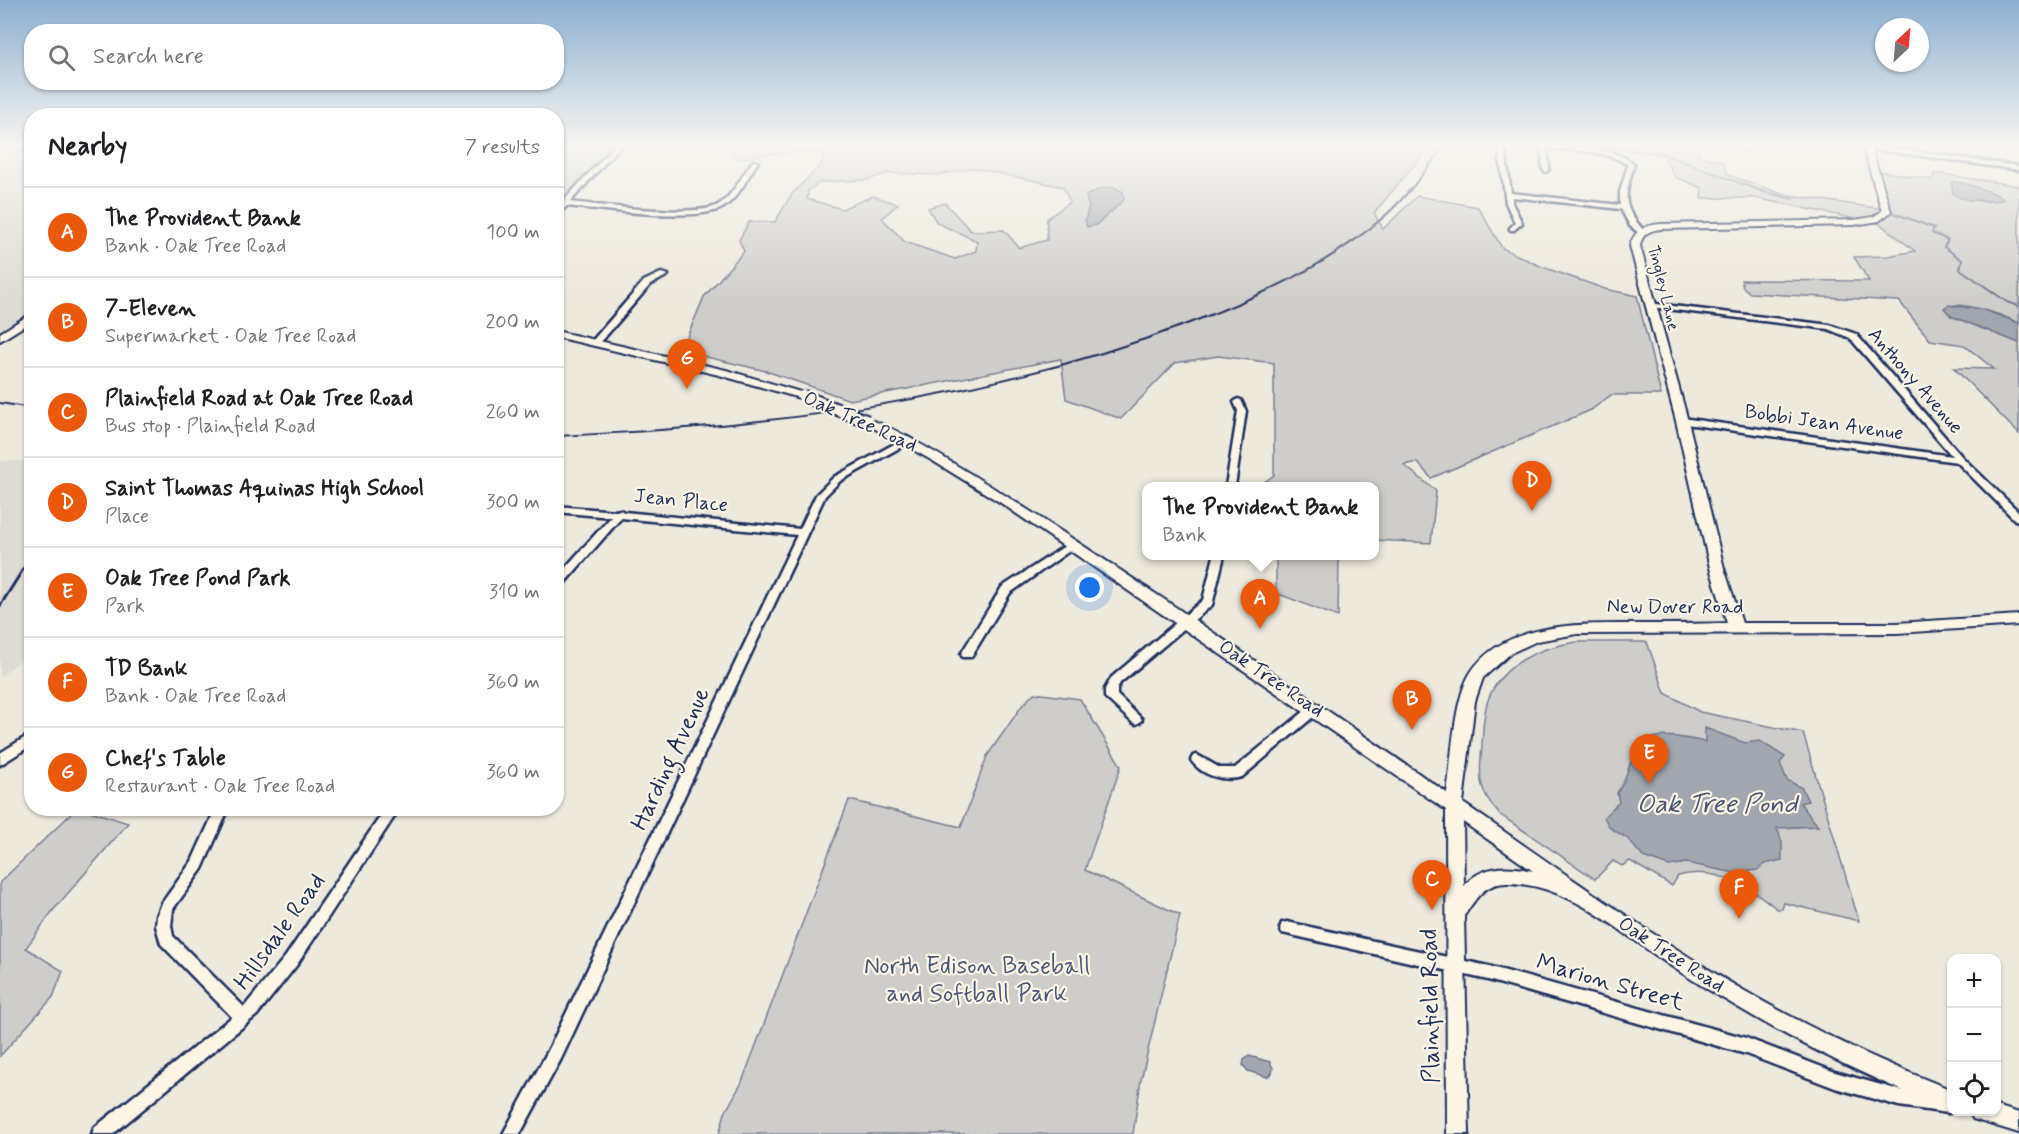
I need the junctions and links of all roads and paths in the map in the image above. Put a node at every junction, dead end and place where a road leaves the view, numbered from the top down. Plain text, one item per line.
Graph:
1 (572, 197) edge
2 (729, 197) edge
3 (1508, 197) edge
4 (1527, 197) edge
5 (1622, 197) edge
6 (1882, 197) edge
7 (566, 204) joint
8 (1624, 207) junction
9 (1512, 229) dead end
10 (1641, 232) junction
11 (664, 275) dead end
12 (1651, 304) junction
13 (24, 322) edge
14 (564, 336) edge
15 (0, 338) edge
16 (596, 342) junction
17 (1238, 402) dead end
18 (1682, 421) junction
19 (907, 440) junction
20 (1960, 460) junction
21 (1231, 482) edge
22 (564, 509) edge
23 (620, 513) junction
24 (2019, 518) edge
25 (802, 532) junction
26 (1071, 545) junction
27 (1218, 560) edge
28 (564, 576) edge
29 (2019, 620) edge
30 (1186, 621) junction
31 (1736, 628) junction
32 (967, 654) dead end
33 (1316, 709) junction
34 (1136, 719) dead end
35 (24, 744) edge
36 (0, 760) edge
37 (1197, 760) dead end
38 (1454, 805) junction
39 (219, 816) edge
40 (389, 816) edge
41 (1579, 893) junction
42 (1456, 913) junction
43 (1287, 928) dead end
44 (1456, 966) junction
45 (243, 1017) junction
46 (1947, 1102) edge
47 (1947, 1104) edge
48 (1994, 1116) edge
49 (2019, 1123) edge
50 (100, 1134) edge
51 (512, 1134) edge
52 (1458, 1134) edge

1 - 7 street
2 - 7 street
3 - 9 street
4 - 8 street
5 - 8 street
6 - 10 street, Tingley Lane
8 - 10 street
10 - 12 street, Tingley Lane
11 - 16 street
12 - 18 street, Tingley Lane
12 - 20 street, Anthony Avenue
13 - 15 street
14 - 16 street, Oak Tree Road
16 - 19 street, Oak Tree Road, bridge
17 - 21 street
18 - 20 street, Bobbi Jean Avenue
18 - 31 street, Tingley Lane
19 - 25 street, Harding Avenue
19 - 26 street, Oak Tree Road
20 - 24 street, Anthony Avenue
22 - 23 street, Jean Place
23 - 25 street, Jean Place
23 - 28 street
25 - 51 street, Harding Avenue
26 - 30 street, Oak Tree Road
26 - 32 street
27 - 30 street
29 - 31 street, New Dover Road
30 - 33 street, Oak Tree Road
30 - 34 street
31 - 38 street, New Dover Road
33 - 37 street
33 - 38 street, Oak Tree Road
35 - 36 street
38 - 41 street, Oak Tree Road
38 - 42 street, Plainfield Road
39 - 45 street
40 - 45 street, Hillsdale Road
41 - 42 street
41 - 46 street, Oak Tree Road
42 - 44 street, Plainfield Road
43 - 44 street, Marion Street
44 - 47 street, Marion Street
44 - 52 street, Plainfield Road
45 - 50 street, Hillsdale Road
48 - 49 street

